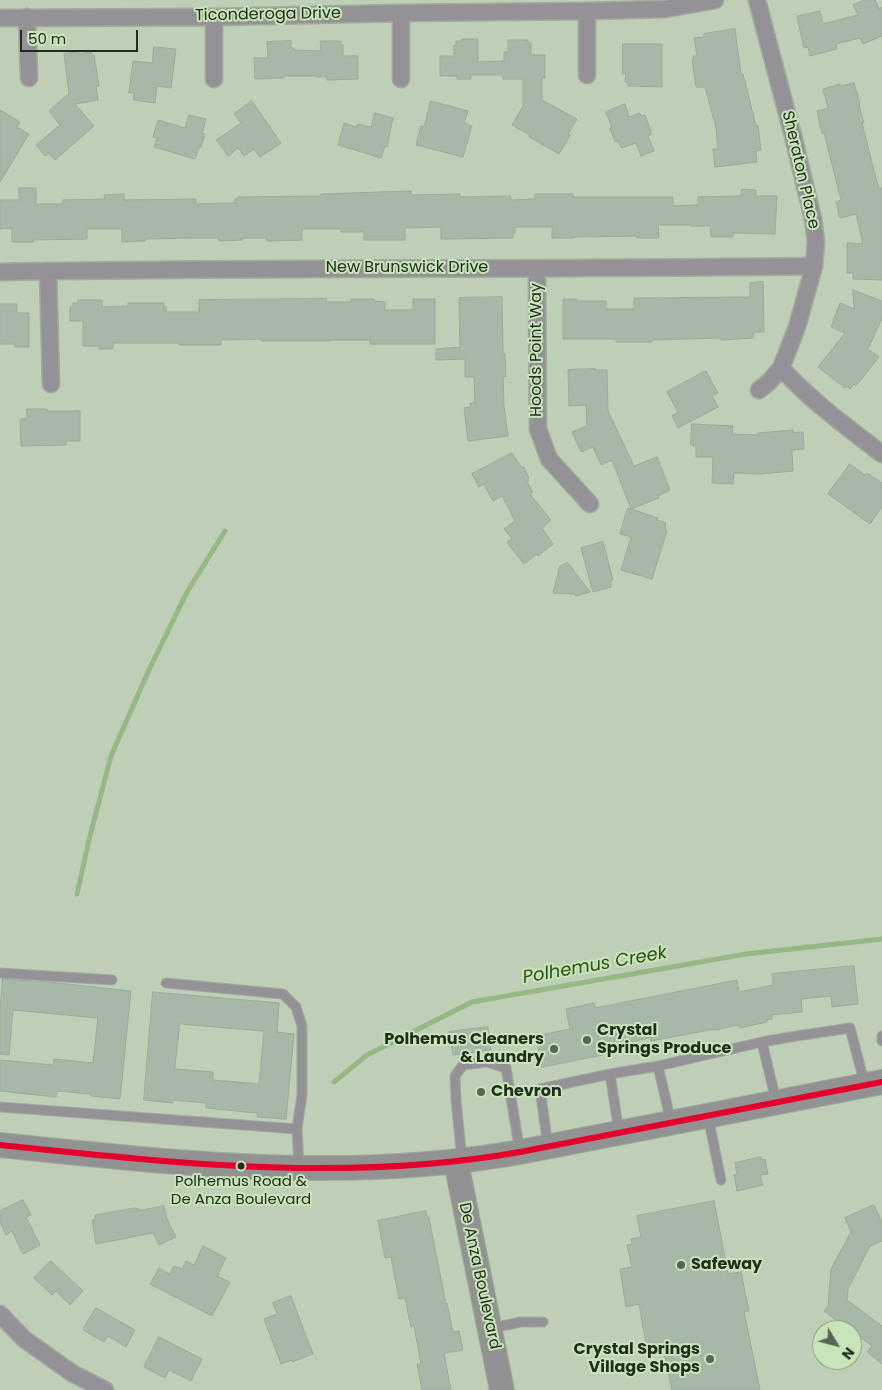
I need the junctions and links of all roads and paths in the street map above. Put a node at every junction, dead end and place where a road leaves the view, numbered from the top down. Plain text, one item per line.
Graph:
1 (714, 0) edge
2 (757, 0) edge
3 (587, 11) junction
4 (401, 13) junction
5 (27, 17) junction
6 (214, 17) junction
7 (0, 18) edge
8 (587, 75) dead end
9 (29, 78) dead end
10 (214, 79) dead end
11 (401, 79) dead end
12 (814, 266) junction
13 (537, 269) junction
14 (48, 271) junction
15 (0, 272) edge
16 (781, 368) junction
17 (51, 384) dead end
18 (759, 390) dead end
19 (882, 454) edge
20 (590, 504) dead end
21 (0, 972) edge
22 (112, 980) dead end
23 (166, 983) dead end
24 (882, 1036) edge
25 (882, 1041) edge
26 (762, 1042) junction
27 (658, 1066) junction
28 (610, 1074) junction
29 (874, 1083) edge
30 (776, 1102) junction
31 (0, 1107) edge
32 (708, 1116) junction
33 (672, 1123) junction
34 (297, 1129) junction
35 (619, 1133) junction
36 (0, 1145) edge
37 (548, 1147) junction
38 (520, 1152) junction
39 (459, 1162) junction
40 (299, 1168) junction
41 (721, 1180) dead end
42 (0, 1314) edge
43 (543, 1322) dead end
44 (490, 1328) junction
45 (105, 1390) edge
46 (502, 1390) edge

1 - 3 street, Ticonderoga Drive
2 - 12 street, Sheraton Place
3 - 4 street, Ticonderoga Drive
3 - 8 street
4 - 6 street, Ticonderoga Drive
4 - 11 street
5 - 6 street, Ticonderoga Drive
5 - 7 street, Ticonderoga Drive
5 - 9 street
6 - 10 street
12 - 13 street, New Brunswick Drive
12 - 16 street, Sheraton Place
13 - 14 street, New Brunswick Drive
13 - 20 street, Hoods Point Way
14 - 15 street, New Brunswick Drive
14 - 17 street
16 - 18 street, Sheraton Place
16 - 19 street
21 - 22 lane
23 - 34 lane
24 - 25 lane
26 - 27 lane
26 - 29 lane
26 - 30 lane
27 - 28 lane
27 - 33 lane
28 - 35 lane
28 - 37 lane
29 - 30 main road
30 - 32 main road
31 - 34 lane
32 - 33 main road
32 - 41 lane
33 - 35 main road
34 - 40 lane
35 - 37 main road
36 - 40 main road
37 - 38 main road
38 - 39 main road
38 - 39 lane
39 - 40 main road
39 - 44 main road, De Anza Boulevard
42 - 45 street
43 - 44 lane
44 - 46 main road, De Anza Boulevard

